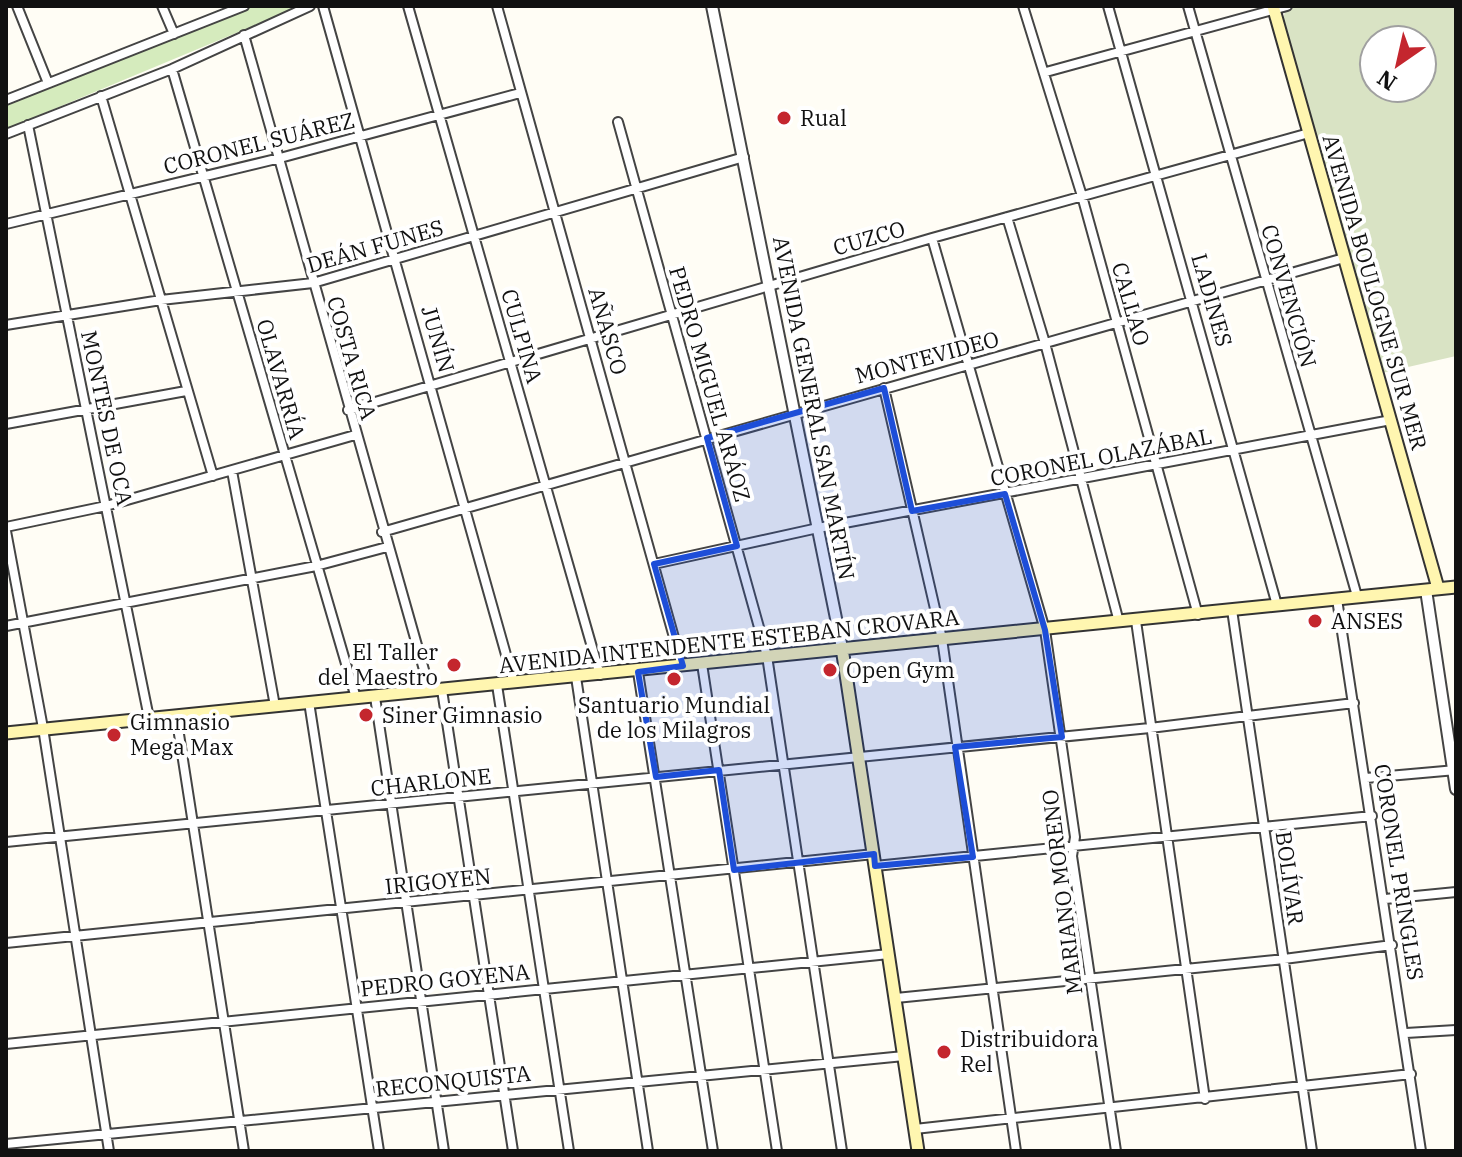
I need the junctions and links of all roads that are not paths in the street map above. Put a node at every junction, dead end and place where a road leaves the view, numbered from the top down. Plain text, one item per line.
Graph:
1 (17, 6) edge
2 (162, 6) edge
3 (244, 6) edge
4 (310, 6) edge
5 (323, 6) edge
6 (408, 6) edge
7 (497, 6) edge
8 (712, 6) edge
9 (1023, 6) edge
10 (1108, 6) edge
11 (1188, 6) edge
12 (1278, 7) edge
13 (1195, 30) junction
14 (174, 34) junction
15 (244, 35) junction
16 (1121, 52) junction
17 (172, 69) junction
18 (1046, 72) junction
19 (48, 83) junction
20 (520, 93) junction
21 (101, 96) junction
22 (6, 100) edge
23 (439, 114) junction
24 (618, 122) dead end
25 (28, 125) junction
26 (1309, 133) junction
27 (6, 134) edge
28 (360, 136) junction
29 (1231, 156) junction
30 (744, 157) junction
31 (280, 158) junction
32 (203, 177) junction
33 (1158, 177) junction
34 (637, 189) junction
35 (129, 194) junction
36 (1082, 196) junction
37 (555, 212) junction
38 (48, 215) junction
39 (1007, 217) junction
40 (6, 224) edge
41 (475, 237) junction
42 (932, 238) junction
43 (396, 257) junction
44 (1344, 258) junction
45 (1265, 281) junction
46 (313, 283) junction
47 (770, 286) junction
48 (237, 292) junction
49 (161, 300) junction
50 (1194, 300) junction
51 (671, 314) junction
52 (67, 315) junction
53 (1118, 323) junction
54 (6, 325) edge
55 (592, 338) junction
56 (1045, 343) junction
57 (510, 363) junction
58 (969, 365) junction
59 (432, 385) junction
60 (884, 388) junction
61 (186, 391) junction
62 (87, 409) junction
63 (348, 410) junction
64 (794, 413) junction
65 (1391, 420) junction
66 (6, 424) edge
67 (355, 435) junction
68 (1311, 437) junction
69 (707, 438) junction
70 (1235, 451) junction
71 (284, 455) junction
72 (625, 461) junction
73 (1158, 465) junction
74 (232, 471) junction
75 (213, 476) junction
76 (1081, 481) junction
77 (545, 485) junction
78 (1005, 494) junction
79 (106, 506) junction
80 (466, 507) junction
81 (912, 511) junction
82 (818, 528) junction
83 (6, 529) edge
84 (382, 532) junction
85 (737, 546) junction
86 (387, 547) junction
87 (654, 564) junction
88 (316, 566) junction
89 (251, 579) junction
90 (1456, 587) edge
91 (1432, 589) junction
92 (1357, 596) junction
93 (1337, 599) junction
94 (126, 603) junction
95 (1277, 605) junction
96 (1232, 610) junction
97 (1198, 615) junction
98 (1136, 621) junction
99 (23, 622) junction
100 (1119, 622) junction
101 (6, 626) edge
102 (1045, 630) junction
103 (942, 639) junction
104 (842, 648) junction
105 (767, 656) junction
106 (702, 664) junction
107 (682, 666) junction
108 (638, 672) junction
109 (600, 675) junction
110 (576, 677) junction
111 (514, 683) junction
112 (497, 685) junction
113 (436, 690) junction
114 (375, 697) junction
115 (356, 698) junction
116 (309, 702) junction
117 (1354, 703) junction
118 (275, 706) junction
119 (176, 715) junction
120 (149, 718) junction
121 (1249, 718) junction
122 (43, 728) junction
123 (1150, 728) junction
124 (6, 733) edge
125 (1062, 737) junction
126 (955, 747) junction
127 (859, 757) junction
128 (782, 764) junction
129 (719, 770) junction
130 (1454, 770) edge
131 (656, 777) junction
132 (1366, 778) junction
133 (593, 783) junction
134 (1456, 789) edge
135 (514, 791) junction
136 (459, 796) junction
137 (390, 804) junction
138 (327, 811) junction
139 (1372, 816) junction
140 (193, 822) junction
141 (1264, 828) junction
142 (60, 837) junction
143 (1166, 839) junction
144 (6, 842) edge
145 (1074, 848) junction
146 (973, 857) junction
147 (874, 860) junction
148 (798, 863) junction
149 (734, 870) junction
150 (670, 877) junction
151 (608, 883) junction
152 (530, 890) junction
153 (1456, 892) edge
154 (475, 895) junction
155 (1385, 899) junction
156 (405, 903) junction
157 (343, 909) junction
158 (209, 922) junction
159 (75, 936) junction
160 (6, 943) edge
161 (1392, 945) junction
162 (889, 954) junction
163 (1284, 959) junction
164 (812, 962) junction
165 (750, 969) junction
166 (1186, 969) junction
167 (686, 976) junction
168 (1090, 979) junction
169 (623, 981) junction
170 (542, 988) junction
171 (991, 989) junction
172 (489, 994) junction
173 (896, 998) junction
174 (421, 1002) junction
175 (358, 1007) junction
176 (224, 1022) junction
177 (1456, 1030) edge
178 (1406, 1033) junction
179 (91, 1035) junction
180 (6, 1044) edge
181 (904, 1056) junction
182 (829, 1061) junction
183 (765, 1068) junction
184 (1411, 1074) junction
185 (700, 1075) junction
186 (638, 1081) junction
187 (559, 1088) junction
188 (1302, 1088) junction
189 (505, 1092) junction
190 (1205, 1099) junction
191 (435, 1101) junction
192 (373, 1107) junction
193 (1109, 1109) junction
194 (1011, 1119) junction
195 (239, 1121) junction
196 (915, 1129) junction
197 (107, 1134) junction
198 (6, 1144) edge
199 (109, 1151) edge
200 (244, 1151) edge
201 (379, 1151) edge
202 (444, 1151) edge
203 (513, 1151) edge
204 (569, 1151) edge
205 (648, 1151) edge
206 (713, 1151) edge
207 (777, 1151) edge
208 (842, 1151) edge
209 (918, 1151) edge
210 (1016, 1151) edge
211 (1116, 1151) edge
212 (1312, 1151) edge
213 (1421, 1151) edge

1 - 19 street
2 - 14 street
3 - 14 street
4 - 15 street
5 - 28 street, JUNÍN
6 - 23 street, CULPINA
7 - 20 street, AÑASCO
8 - 30 street, AVENIDA GENERAL SAN MARTÍN
9 - 18 street, CALLAO
10 - 16 street, LADINES
11 - 13 street, CONVENCIÓN
12 - 13 street
12 - 26 main road, AVENIDA BOULOGNE SUR MER
13 - 16 street
13 - 29 street, CONVENCIÓN
14 - 19 street
15 - 17 street
15 - 31 street, COSTA RICA
16 - 18 street
16 - 33 street, LADINES
17 - 21 street
17 - 32 street, OLAVARRÍA
18 - 36 street, CALLAO
19 - 22 street
20 - 23 street, CORONEL SUÁREZ
20 - 37 street, AÑASCO
21 - 25 street
21 - 35 street
23 - 28 street, CORONEL SUÁREZ
23 - 41 street, CULPINA
24 - 34 street, PEDRO MIGUEL ARÁOZ
25 - 27 street
25 - 38 street, MONTES DE OCA
26 - 29 street, CUZCO
26 - 44 main road, AVENIDA BOULOGNE SUR MER
28 - 31 street, CORONEL SUÁREZ
28 - 43 street, JUNÍN
29 - 33 street, CUZCO
29 - 45 street, CONVENCIÓN
30 - 34 street, DEÁN FUNES
30 - 47 street, AVENIDA GENERAL SAN MARTÍN
31 - 32 street, CORONEL SUÁREZ
31 - 46 street, COSTA RICA
32 - 35 street, CORONEL SUÁREZ
32 - 48 street, OLAVARRÍA
33 - 36 street, CUZCO
33 - 50 street, LADINES
34 - 37 street, DEÁN FUNES
34 - 51 street, PEDRO MIGUEL ARÁOZ
35 - 38 street, CORONEL SUÁREZ
35 - 49 street
36 - 39 street, CUZCO
36 - 53 street, CALLAO
37 - 41 street, DEÁN FUNES
37 - 55 street, AÑASCO
38 - 40 street, CORONEL SUÁREZ
38 - 52 street, MONTES DE OCA
39 - 42 street, CUZCO
39 - 56 street
41 - 43 street, DEÁN FUNES
41 - 57 street, CULPINA
42 - 47 street, CUZCO
42 - 58 street, MARIANO MORENO
43 - 46 street, DEÁN FUNES
43 - 59 street, JUNÍN
44 - 45 street, MONTEVIDEO
44 - 65 main road, AVENIDA BOULOGNE SUR MER
45 - 50 street, MONTEVIDEO
45 - 68 street, CONVENCIÓN
46 - 48 street, DEÁN FUNES
46 - 63 street, COSTA RICA
47 - 51 street, CUZCO
47 - 64 street, AVENIDA GENERAL SAN MARTÍN
48 - 49 street, DEÁN FUNES
48 - 71 street, OLAVARRÍA
49 - 52 street, DEÁN FUNES
49 - 61 street
50 - 53 street, MONTEVIDEO
50 - 70 street, LADINES
51 - 55 street, CUZCO
51 - 69 street, PEDRO MIGUEL ARÁOZ
52 - 54 street, DEÁN FUNES
52 - 62 street, MONTES DE OCA
53 - 56 street, MONTEVIDEO
53 - 73 street, CALLAO
55 - 57 street, CUZCO
55 - 72 street, AÑASCO
56 - 58 street, MONTEVIDEO
56 - 76 street
57 - 59 street, CUZCO
57 - 77 street, CULPINA
58 - 60 street, MONTEVIDEO
58 - 78 street, MARIANO MORENO
59 - 63 street, CUZCO
59 - 80 street, JUNÍN
60 - 64 street, MONTEVIDEO
60 - 81 street
61 - 62 street
61 - 75 street
62 - 66 street
62 - 79 street, MONTES DE OCA
63 - 67 street, COSTA RICA
64 - 69 street, MONTEVIDEO
64 - 82 street, AVENIDA GENERAL SAN MARTÍN
65 - 68 street, CORONEL OLAZÁBAL
65 - 91 main road, AVENIDA BOULOGNE SUR MER
67 - 71 street
67 - 84 street, COSTA RICA
68 - 70 street, CORONEL OLAZÁBAL
68 - 92 street, CONVENCIÓN
69 - 72 street, MONTEVIDEO
69 - 85 street, PEDRO MIGUEL ARÁOZ
70 - 73 street, CORONEL OLAZÁBAL
70 - 95 street, LADINES
71 - 74 street
71 - 88 street, OLAVARRÍA
72 - 77 street, MONTEVIDEO
72 - 87 street, AÑASCO
73 - 76 street, CORONEL OLAZÁBAL
73 - 97 street, CALLAO
74 - 75 street
74 - 89 street
75 - 79 street
76 - 78 street, CORONEL OLAZÁBAL
76 - 100 street
77 - 80 street, MONTEVIDEO
77 - 109 street, CULPINA
78 - 81 street, CORONEL OLAZÁBAL
78 - 102 street, MARIANO MORENO
79 - 83 street
79 - 94 street, MONTES DE OCA
80 - 84 street, MONTEVIDEO
80 - 111 street, JUNÍN
81 - 82 street, CORONEL OLAZÁBAL
81 - 103 street
82 - 85 street, CORONEL OLAZÁBAL
82 - 104 street, AVENIDA GENERAL SAN MARTÍN
83 - 99 street
84 - 86 street, COSTA RICA
85 - 87 street, CORONEL OLAZÁBAL
85 - 105 street, PEDRO MIGUEL ARÁOZ
86 - 88 street
86 - 113 street, COSTA RICA
87 - 107 street, AÑASCO
88 - 89 street
88 - 115 street, OLAVARRÍA
89 - 94 street
89 - 118 street
90 - 91 main road, AVENIDA INTENDENTE ESTEBAN CROVARA
91 - 92 main road, AVENIDA INTENDENTE ESTEBAN CROVARA
91 - 130 street
92 - 93 main road, AVENIDA INTENDENTE ESTEBAN CROVARA
93 - 95 main road, AVENIDA INTENDENTE ESTEBAN CROVARA
93 - 117 street, CORONEL PRINGLES
94 - 99 street
94 - 120 street, MONTES DE OCA
95 - 96 main road, AVENIDA INTENDENTE ESTEBAN CROVARA
96 - 97 main road, AVENIDA INTENDENTE ESTEBAN CROVARA
96 - 121 street, BOLÍVAR
97 - 98 main road, AVENIDA INTENDENTE ESTEBAN CROVARA
98 - 100 main road, AVENIDA INTENDENTE ESTEBAN CROVARA
98 - 123 street
99 - 101 street
99 - 122 street
100 - 102 main road, AVENIDA INTENDENTE ESTEBAN CROVARA
102 - 103 main road, AVENIDA INTENDENTE ESTEBAN CROVARA
102 - 125 street, MARIANO MORENO
103 - 104 main road, AVENIDA INTENDENTE ESTEBAN CROVARA
103 - 126 street
104 - 105 main road, AVENIDA INTENDENTE ESTEBAN CROVARA
104 - 127 main road, AVENIDA GENERAL SAN MARTÍN
105 - 106 main road, AVENIDA INTENDENTE ESTEBAN CROVARA
105 - 128 street, PEDRO MIGUEL ARÁOZ
106 - 107 main road, AVENIDA INTENDENTE ESTEBAN CROVARA
106 - 129 street
107 - 108 main road, AVENIDA INTENDENTE ESTEBAN CROVARA
108 - 109 main road, AVENIDA INTENDENTE ESTEBAN CROVARA
108 - 131 street
109 - 110 main road, AVENIDA INTENDENTE ESTEBAN CROVARA
110 - 111 main road, AVENIDA INTENDENTE ESTEBAN CROVARA
110 - 133 street
111 - 112 main road, AVENIDA INTENDENTE ESTEBAN CROVARA
112 - 113 main road, AVENIDA INTENDENTE ESTEBAN CROVARA
112 - 135 street
113 - 114 main road, AVENIDA INTENDENTE ESTEBAN CROVARA
113 - 136 street, COSTA RICA
114 - 115 main road, AVENIDA INTENDENTE ESTEBAN CROVARA
114 - 137 street
115 - 116 main road, AVENIDA INTENDENTE ESTEBAN CROVARA
116 - 118 main road, AVENIDA INTENDENTE ESTEBAN CROVARA
116 - 138 street
117 - 121 street, CHARLONE
117 - 132 street, CORONEL PRINGLES
118 - 119 main road, AVENIDA INTENDENTE ESTEBAN CROVARA
119 - 120 main road, AVENIDA INTENDENTE ESTEBAN CROVARA
119 - 140 street
120 - 122 main road, AVENIDA INTENDENTE ESTEBAN CROVARA
121 - 123 street, CHARLONE
121 - 141 street, BOLÍVAR
122 - 124 main road, AVENIDA INTENDENTE ESTEBAN CROVARA
122 - 142 street
123 - 125 street, CHARLONE
123 - 143 street
125 - 126 street, CHARLONE
125 - 145 street, MARIANO MORENO
126 - 127 street, CHARLONE
126 - 146 street
127 - 128 street, CHARLONE
127 - 147 main road, AVENIDA GENERAL SAN MARTÍN
128 - 129 street, CHARLONE
128 - 148 street, PEDRO MIGUEL ARÁOZ
129 - 131 street, CHARLONE
129 - 149 street
130 - 132 street
130 - 134 street
131 - 133 street, CHARLONE
131 - 150 street
132 - 139 street, CORONEL PRINGLES
133 - 135 street, CHARLONE
133 - 151 street
135 - 136 street, CHARLONE
135 - 152 street
136 - 137 street, CHARLONE
136 - 154 street, COSTA RICA
137 - 138 street, CHARLONE
137 - 156 street
138 - 140 street, CHARLONE
138 - 157 street
139 - 141 street, IRIGOYEN
139 - 155 street, CORONEL PRINGLES
140 - 142 street, CHARLONE
140 - 158 street
141 - 143 street, IRIGOYEN
141 - 163 street, BOLÍVAR
142 - 144 street, CHARLONE
142 - 159 street
143 - 145 street, IRIGOYEN
143 - 166 street
145 - 146 street, IRIGOYEN
145 - 168 street, MARIANO MORENO
146 - 147 street, IRIGOYEN
146 - 171 street
147 - 148 street, IRIGOYEN
147 - 162 main road, AVENIDA GENERAL SAN MARTÍN
148 - 149 street, IRIGOYEN
148 - 164 street, PEDRO MIGUEL ARÁOZ
149 - 150 street, IRIGOYEN
149 - 165 street
150 - 151 street, IRIGOYEN
150 - 167 street
151 - 152 street, IRIGOYEN
151 - 169 street
152 - 154 street, IRIGOYEN
152 - 170 street
153 - 155 street
154 - 156 street, IRIGOYEN
154 - 172 street, COSTA RICA
155 - 161 street, CORONEL PRINGLES
156 - 157 street, IRIGOYEN
156 - 174 street
157 - 158 street, IRIGOYEN
157 - 175 street
158 - 159 street, IRIGOYEN
158 - 176 street
159 - 160 street, IRIGOYEN
159 - 179 street
161 - 163 street
161 - 178 street, CORONEL PRINGLES
162 - 164 street, PEDRO GOYENA
162 - 173 main road, AVENIDA GENERAL SAN MARTÍN
163 - 166 street
163 - 188 street, BOLÍVAR
164 - 165 street, PEDRO GOYENA
164 - 182 street, PEDRO MIGUEL ARÁOZ
165 - 167 street, PEDRO GOYENA
165 - 183 street
166 - 168 street
166 - 190 street
167 - 169 street, PEDRO GOYENA
167 - 185 street
168 - 171 street
168 - 193 street, MARIANO MORENO
169 - 170 street, PEDRO GOYENA
169 - 186 street
170 - 172 street, PEDRO GOYENA
170 - 187 street
171 - 173 street
171 - 194 street
172 - 174 street, PEDRO GOYENA
172 - 189 street, COSTA RICA
173 - 181 main road, AVENIDA GENERAL SAN MARTÍN
174 - 175 street, PEDRO GOYENA
174 - 191 street
175 - 176 street, PEDRO GOYENA
175 - 192 street
176 - 179 street, PEDRO GOYENA
176 - 195 street
177 - 178 street
178 - 184 street, CORONEL PRINGLES
179 - 180 street, PEDRO GOYENA
179 - 197 street
181 - 182 street, RECONQUISTA
181 - 196 main road, AVENIDA GENERAL SAN MARTÍN
182 - 183 street, RECONQUISTA
182 - 208 street, PEDRO MIGUEL ARÁOZ
183 - 185 street, RECONQUISTA
183 - 207 street
184 - 188 street
184 - 213 street, CORONEL PRINGLES
185 - 186 street, RECONQUISTA
185 - 206 street
186 - 187 street, RECONQUISTA
186 - 205 street
187 - 189 street, RECONQUISTA
187 - 204 street
188 - 190 street
188 - 212 street, BOLÍVAR
189 - 191 street, RECONQUISTA
189 - 203 street, COSTA RICA
190 - 193 street
191 - 192 street, RECONQUISTA
191 - 202 street
192 - 195 street, RECONQUISTA
192 - 201 street
193 - 194 street
193 - 211 street, MARIANO MORENO
194 - 196 street
194 - 210 street
195 - 197 street, RECONQUISTA
195 - 200 street
196 - 209 main road, AVENIDA GENERAL SAN MARTÍN
197 - 198 street, RECONQUISTA
197 - 199 street

